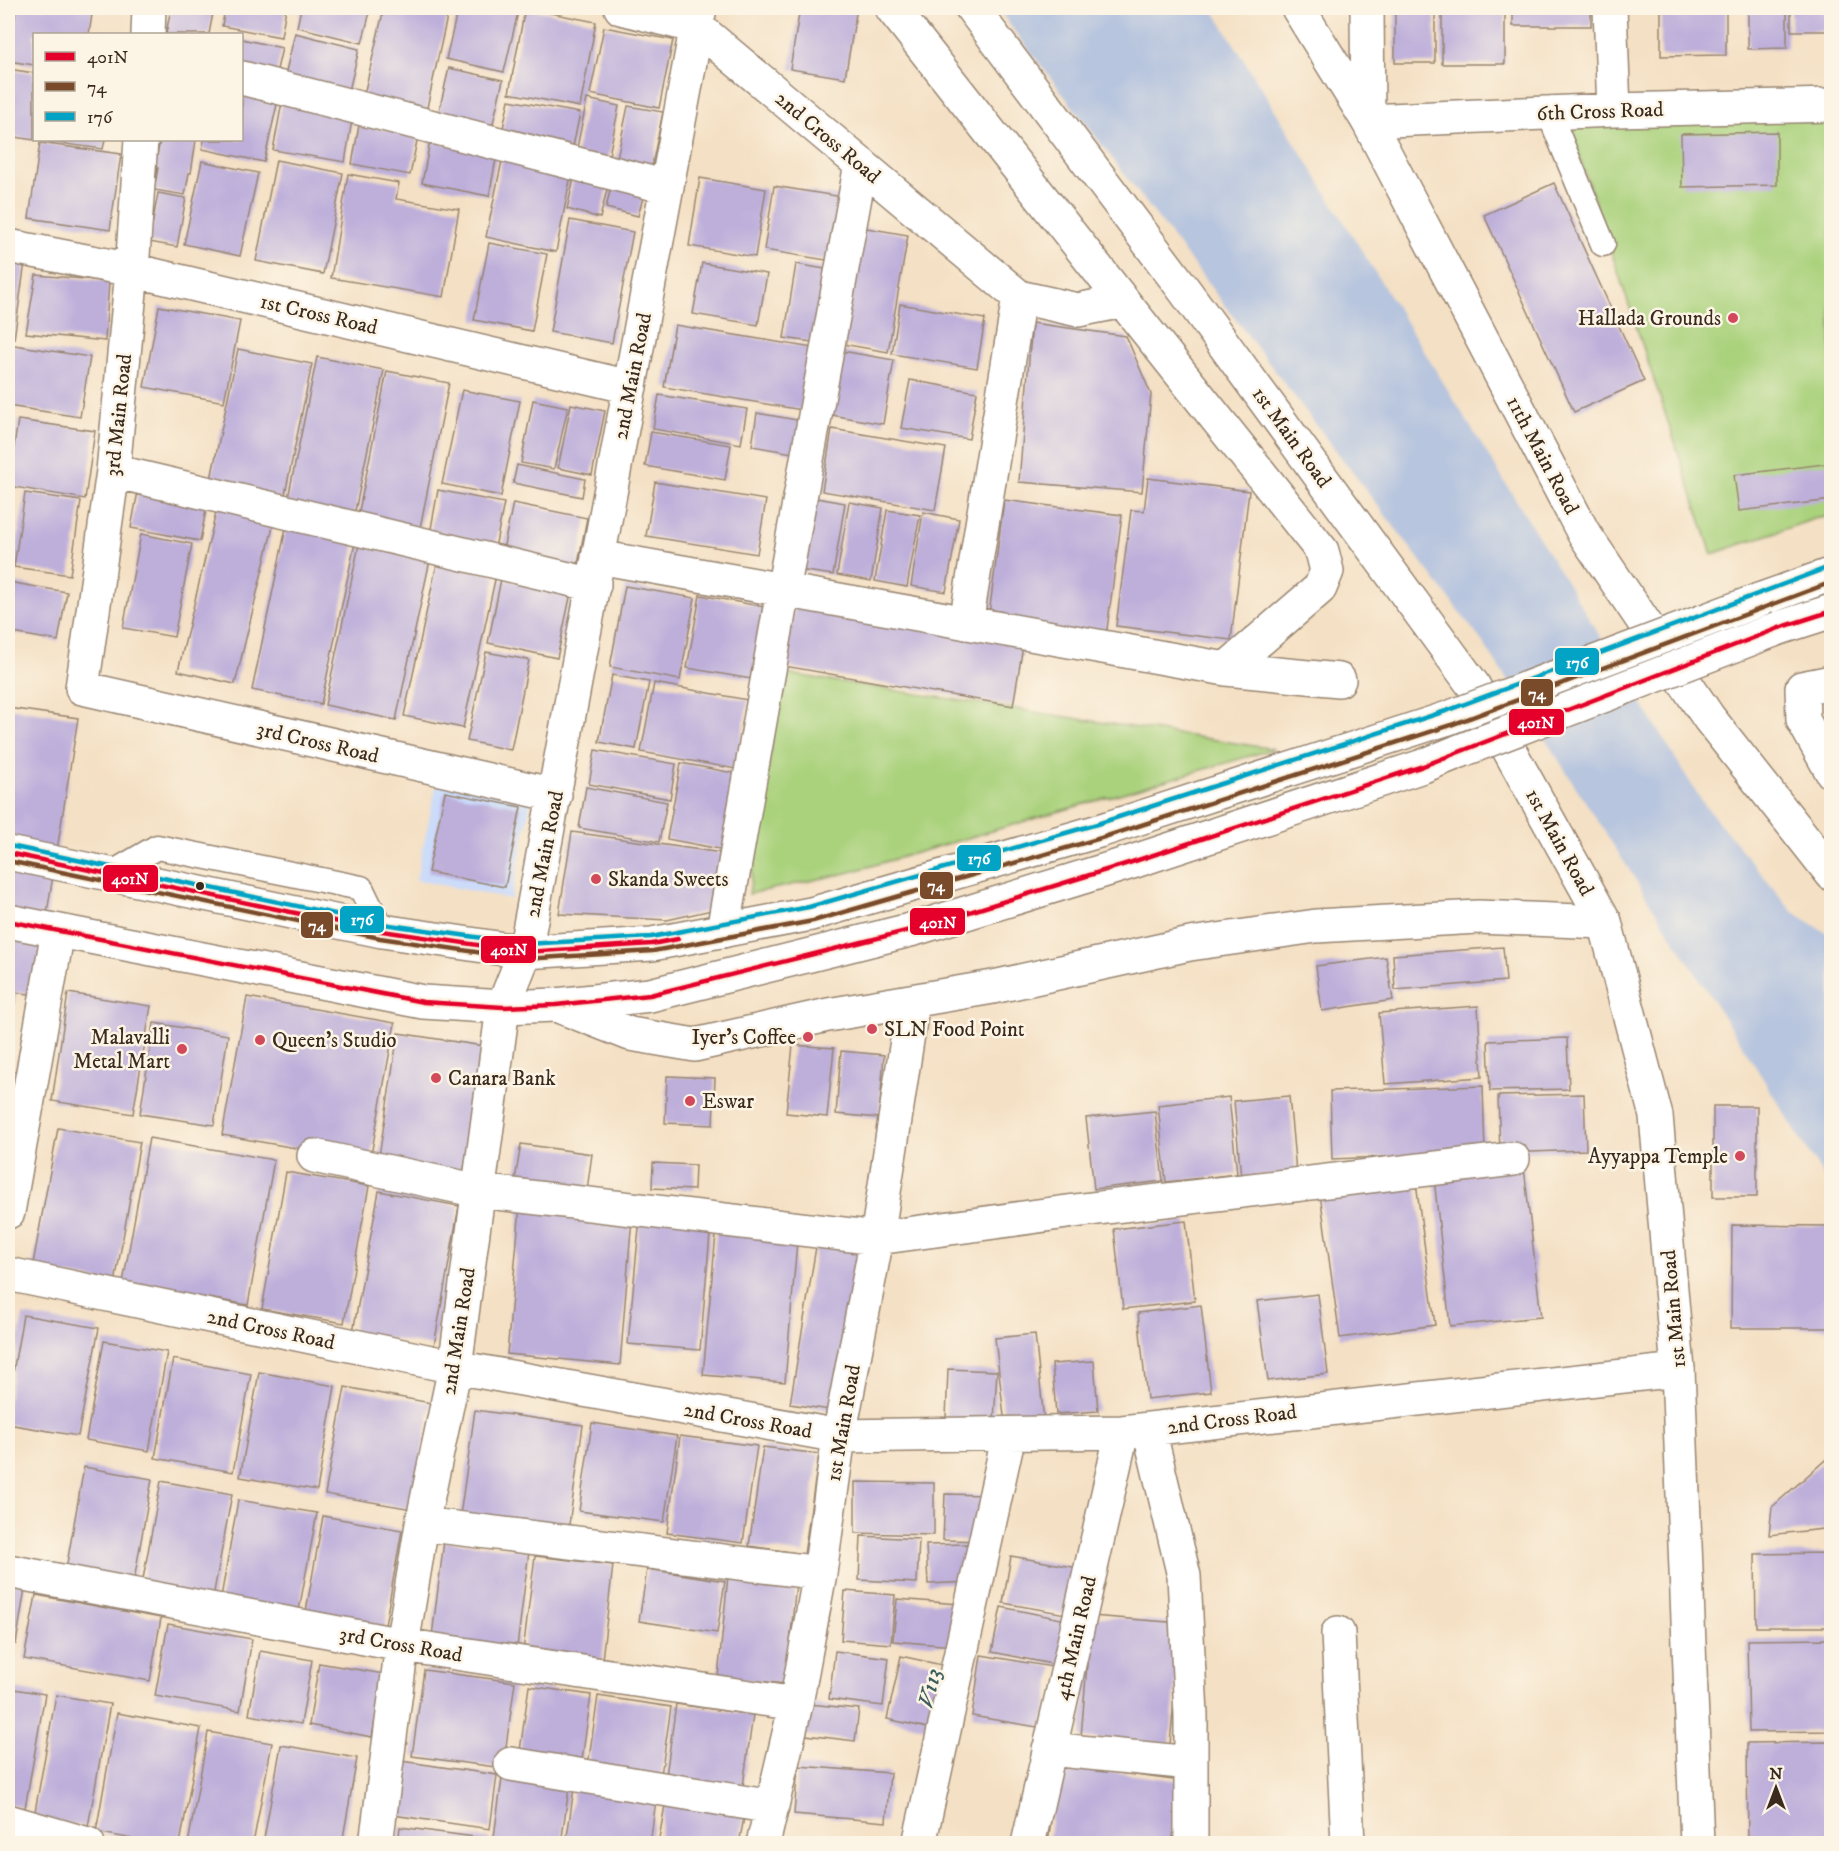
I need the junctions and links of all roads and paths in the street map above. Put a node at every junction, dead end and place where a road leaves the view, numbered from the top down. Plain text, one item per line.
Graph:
1 (149, 8) edge
2 (621, 8) edge
3 (892, 8) edge
4 (972, 8) edge
5 (1298, 8) edge
6 (1367, 8) edge
7 (1610, 8) edge
8 (698, 17) edge
9 (148, 33) edge
10 (243, 78) edge
11 (1832, 105) edge
12 (1614, 110) junction
13 (1549, 113) junction
14 (1368, 121) junction
15 (141, 141) edge
16 (861, 164) junction
17 (667, 187) junction
18 (1603, 243) dead end
19 (8, 246) edge
20 (132, 270) junction
21 (1019, 297) junction
22 (1123, 301) junction
23 (630, 387) junction
24 (113, 471) junction
25 (596, 571) junction
26 (1832, 574) edge
27 (783, 591) junction
28 (1832, 611) edge
29 (966, 623) junction
30 (1226, 669) junction
31 (1339, 680) dead end
32 (1832, 682) edge
33 (82, 688) joint
34 (1832, 772) edge
35 (555, 795) junction
36 (8, 853) edge
37 (1832, 874) edge
38 (8, 921) edge
39 (1605, 922) junction
40 (58, 931) junction
41 (723, 931) junction
42 (525, 952) junction
43 (913, 1001) junction
44 (556, 1005) junction
45 (503, 1007) junction
46 (314, 1156) dead end
47 (1513, 1159) dead end
48 (479, 1191) junction
49 (8, 1212) edge
50 (877, 1238) junction
51 (8, 1274) edge
52 (455, 1367) junction
53 (1678, 1370) junction
54 (1135, 1430) junction
55 (1009, 1434) junction
56 (839, 1436) junction
57 (422, 1524) junction
58 (8, 1571) edge
59 (820, 1573) junction
60 (1338, 1633) dead end
61 (402, 1645) junction
62 (796, 1704) junction
63 (1049, 1749) junction
64 (1191, 1763) junction
65 (511, 1764) dead end
66 (772, 1807) junction
67 (8, 1821) edge
68 (88, 1844) edge
69 (376, 1844) edge
70 (763, 1844) edge
71 (919, 1844) edge
72 (1028, 1844) edge
73 (1191, 1844) edge
74 (1348, 1844) edge
75 (1697, 1844) edge

1 - 9 street
2 - 8 street, 2nd Cross Road
3 - 22 street
4 - 39 street, 1st Main Road
5 - 14 street, 11th Main Road
6 - 14 street
7 - 12 street
8 - 16 street, 2nd Cross Road
8 - 17 street, 2nd Main Road
10 - 17 street
11 - 12 street, 6th Cross Road
12 - 13 street, 6th Cross Road
13 - 14 street, 6th Cross Road
13 - 18 lane
14 - 37 street, 11th Main Road
15 - 20 street, 3rd Main Road
16 - 21 street, 2nd Cross Road
16 - 27 street
17 - 23 street, 2nd Main Road
19 - 20 street, 1st Cross Road
20 - 23 street, 1st Cross Road
20 - 24 street, 3rd Main Road
21 - 22 street, 2nd Cross Road
21 - 29 street
22 - 30 street
23 - 25 street, 2nd Main Road
24 - 25 street
24 - 33 street, 3rd Main Road
25 - 27 street
25 - 35 street, 2nd Main Road
26 - 41 street, bridge
27 - 29 street
27 - 41 street
28 - 44 street, bridge
29 - 30 street
30 - 31 street
32 - 34 street
33 - 35 street, 3rd Cross Road
35 - 42 street, 2nd Main Road
36 - 42 street
38 - 40 street
39 - 43 street
39 - 53 street, 1st Main Road
40 - 45 street
40 - 49 street
41 - 42 street
42 - 45 street, 2nd Main Road
43 - 44 street
43 - 50 street, 1st Main Road
44 - 45 street
45 - 48 street, 2nd Main Road
46 - 48 street
47 - 50 street
48 - 50 street
48 - 52 street, 2nd Main Road
50 - 56 street, 1st Main Road
51 - 52 street, 2nd Cross Road
52 - 56 street, 2nd Cross Road
52 - 57 street, 2nd Main Road
53 - 54 street, 2nd Cross Road
53 - 75 street, 1st Main Road
54 - 55 street, 2nd Cross Road
54 - 63 street, 4th Main Road
54 - 64 street
55 - 56 street, 2nd Cross Road
55 - 71 street
56 - 59 street, 1st Main Road
57 - 59 street
57 - 61 street, 2nd Main Road
58 - 61 street, 3rd Cross Road
59 - 62 street, 1st Main Road
60 - 74 street
61 - 62 street, 3rd Cross Road
61 - 69 street, 2nd Main Road
62 - 66 street, 1st Main Road
63 - 64 street
63 - 72 street, 4th Main Road
64 - 73 street
65 - 66 street
66 - 70 street, 1st Main Road
67 - 68 street

